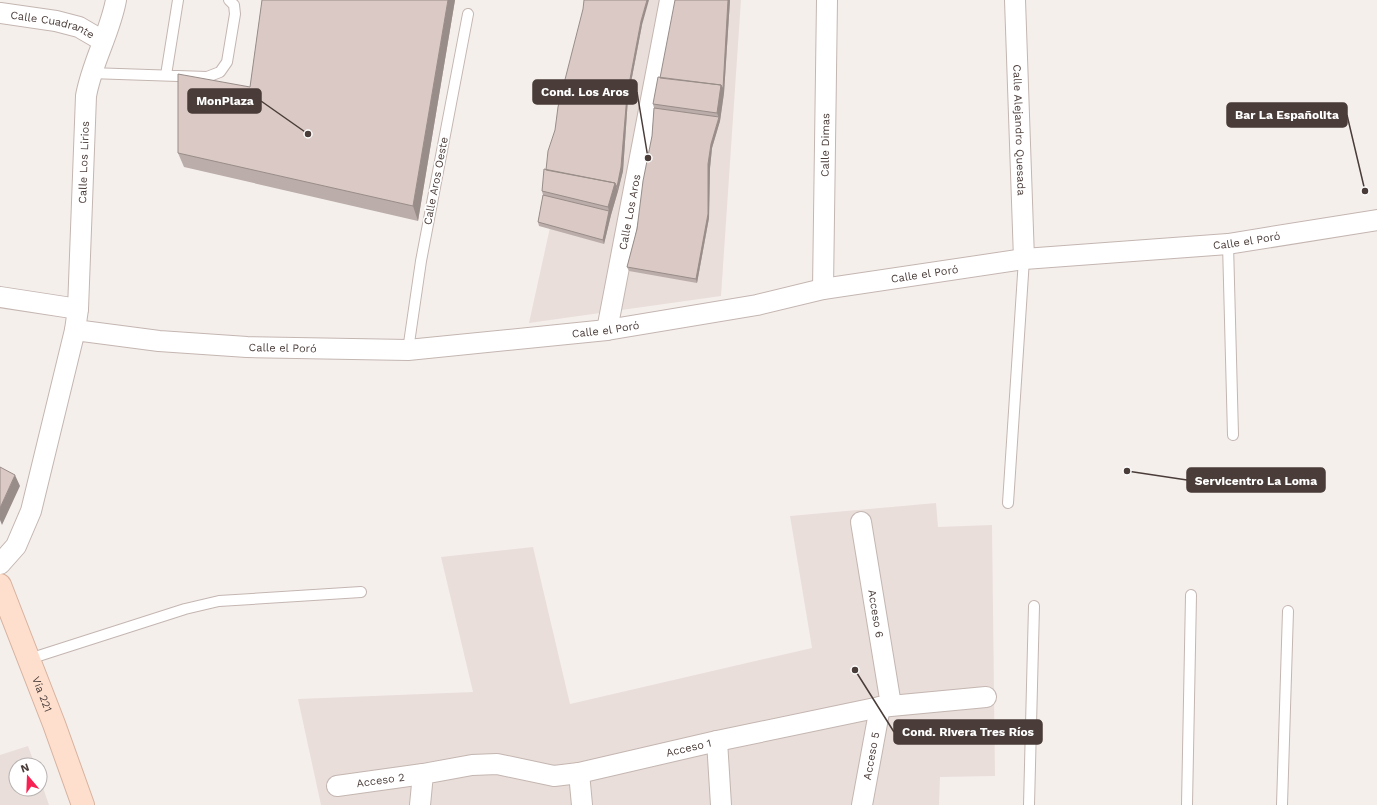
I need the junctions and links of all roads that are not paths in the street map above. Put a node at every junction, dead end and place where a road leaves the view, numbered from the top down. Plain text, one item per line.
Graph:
1 (116, 0) edge
2 (178, 0) edge
3 (229, 0) edge
4 (670, 0) edge
5 (827, 0) edge
6 (1015, 0) edge
7 (0, 14) edge
8 (468, 14) dead end
9 (103, 41) junction
10 (90, 73) junction
11 (166, 74) junction
12 (1377, 220) edge
13 (1228, 244) junction
14 (1024, 259) junction
15 (823, 289) junction
16 (0, 297) edge
17 (78, 309) junction
18 (75, 330) junction
19 (607, 330) junction
20 (408, 350) junction
21 (1232, 435) dead end
22 (1008, 503) dead end
23 (861, 522) dead end
24 (0, 564) edge
25 (0, 585) edge
26 (361, 592) dead end
27 (1191, 595) dead end
28 (1034, 606) dead end
29 (1288, 611) dead end
30 (29, 659) junction
31 (986, 697) dead end
32 (886, 706) junction
33 (716, 741) junction
34 (579, 773) junction
35 (423, 774) junction
36 (338, 786) dead end
37 (83, 805) edge
38 (420, 805) edge
39 (582, 805) edge
40 (721, 805) edge
41 (862, 805) edge
42 (1029, 805) edge
43 (1187, 805) edge
44 (1282, 805) edge

1 - 9 street, Calle Los Lirios
2 - 11 lane
3 - 11 lane
4 - 19 street, Calle Los Aros
5 - 15 street, Calle Dimas
6 - 14 street, Calle Alejandro Quesada
7 - 9 street, Calle Cuadrante
8 - 20 lane, Calle Aros Oeste
9 - 10 street, Calle Los Lirios
10 - 11 lane
10 - 17 street, Calle Los Lirios
12 - 13 street, Calle el Poró
13 - 14 street, Calle el Poró
13 - 21 lane
14 - 15 street, Calle el Poró
14 - 22 lane
15 - 19 street, Calle el Poró
16 - 17 street
17 - 18 street, Calle Los Lirios
18 - 20 street, Calle el Poró
18 - 24 street
19 - 20 street, Calle el Poró
23 - 32 street, Acceso 6
25 - 30 main road, Vía 221
26 - 30 lane
27 - 43 lane
28 - 42 lane
29 - 44 lane
30 - 37 main road, Vía 221
31 - 32 street, Acceso 1
32 - 33 street, Acceso 1
32 - 41 street, Acceso 5
33 - 34 street, Acceso 1
33 - 40 street
34 - 35 street, Acceso 1
34 - 39 street
35 - 36 street, Acceso 2
35 - 38 street

